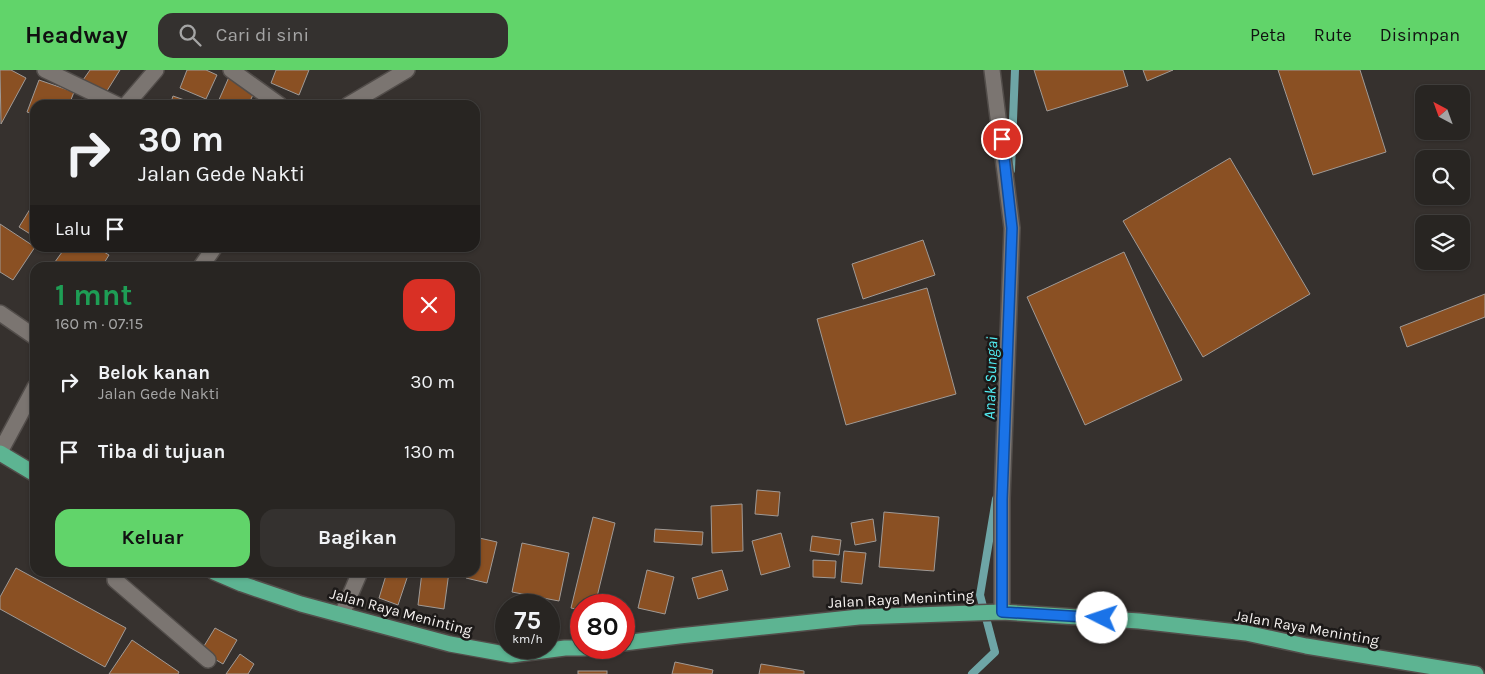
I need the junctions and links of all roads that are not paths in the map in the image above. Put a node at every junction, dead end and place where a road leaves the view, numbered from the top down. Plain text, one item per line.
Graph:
1 (45, 70) edge
2 (156, 70) edge
3 (231, 70) edge
4 (407, 70) edge
5 (992, 70) edge
6 (108, 100) edge
7 (130, 100) edge
8 (273, 100) edge
9 (356, 100) edge
10 (0, 313) edge
11 (30, 334) edge
12 (30, 396) edge
13 (0, 453) edge
14 (30, 471) edge
15 (115, 577) edge
16 (226, 577) edge
17 (358, 577) edge
18 (998, 612) junction
19 (342, 614) junction
20 (635, 642) edge
21 (570, 648) edge
22 (208, 660) dead end
23 (1476, 674) edge

1 - 6 street
2 - 7 street
3 - 8 street
4 - 9 street
5 - 18 street
10 - 11 street
12 - 13 street
13 - 14 highway
15 - 22 street
16 - 19 highway, Jalan Raya Meninting
17 - 19 street
18 - 20 highway, Jalan Raya Meninting
18 - 23 highway, Jalan Raya Meninting
19 - 21 highway, Jalan Raya Meninting

